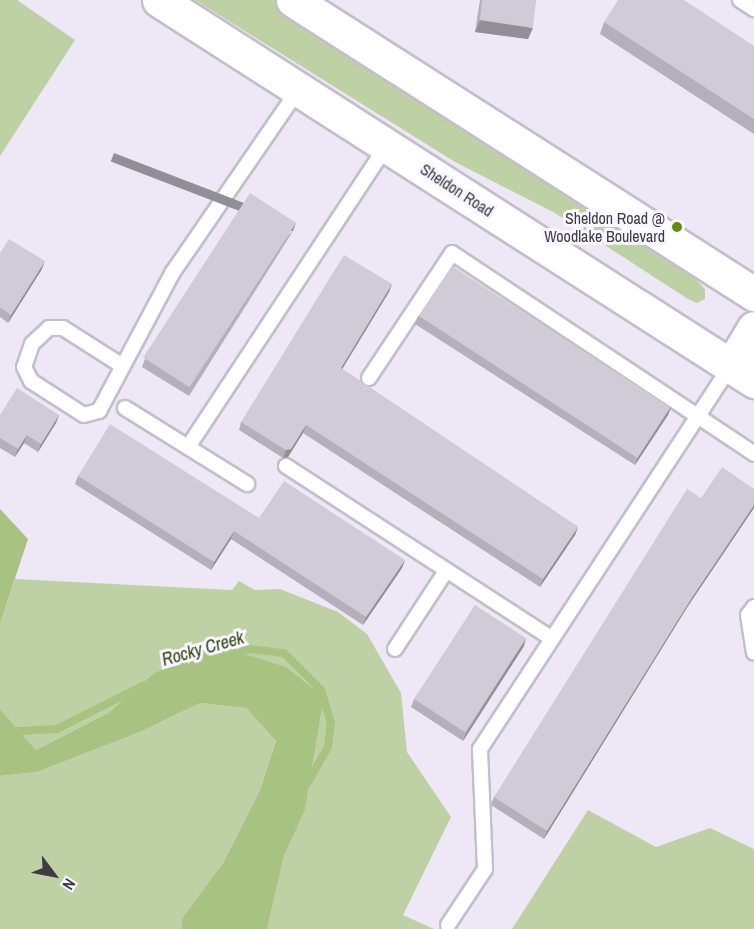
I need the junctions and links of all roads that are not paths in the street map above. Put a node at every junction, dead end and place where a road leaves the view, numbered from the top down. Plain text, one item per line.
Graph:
1 (159, 0) edge
2 (293, 0) edge
3 (740, 0) edge
4 (754, 9) edge
5 (298, 90) junction
6 (387, 145) junction
7 (754, 294) edge
8 (754, 328) edge
9 (121, 365) junction
10 (743, 373) edge
11 (369, 378) dead end
12 (125, 408) dead end
13 (698, 416) junction
14 (188, 447) junction
15 (754, 454) edge
16 (286, 466) dead end
17 (248, 484) dead end
18 (447, 571) junction
19 (754, 607) edge
20 (552, 639) junction
21 (395, 649) dead end
22 (754, 653) edge
23 (448, 925) dead end

1 - 5 main road, Sheldon Road
2 - 7 main road
3 - 4 lane
5 - 6 main road, Sheldon Road
5 - 9 lane
6 - 10 main road, Sheldon Road
6 - 14 lane
8 - 10 main road
9 - 9 lane
10 - 13 lane
11 - 13 lane
12 - 14 lane
13 - 15 lane
13 - 20 lane
14 - 17 lane
16 - 18 lane
18 - 20 lane
18 - 21 lane
19 - 22 lane
20 - 23 lane

